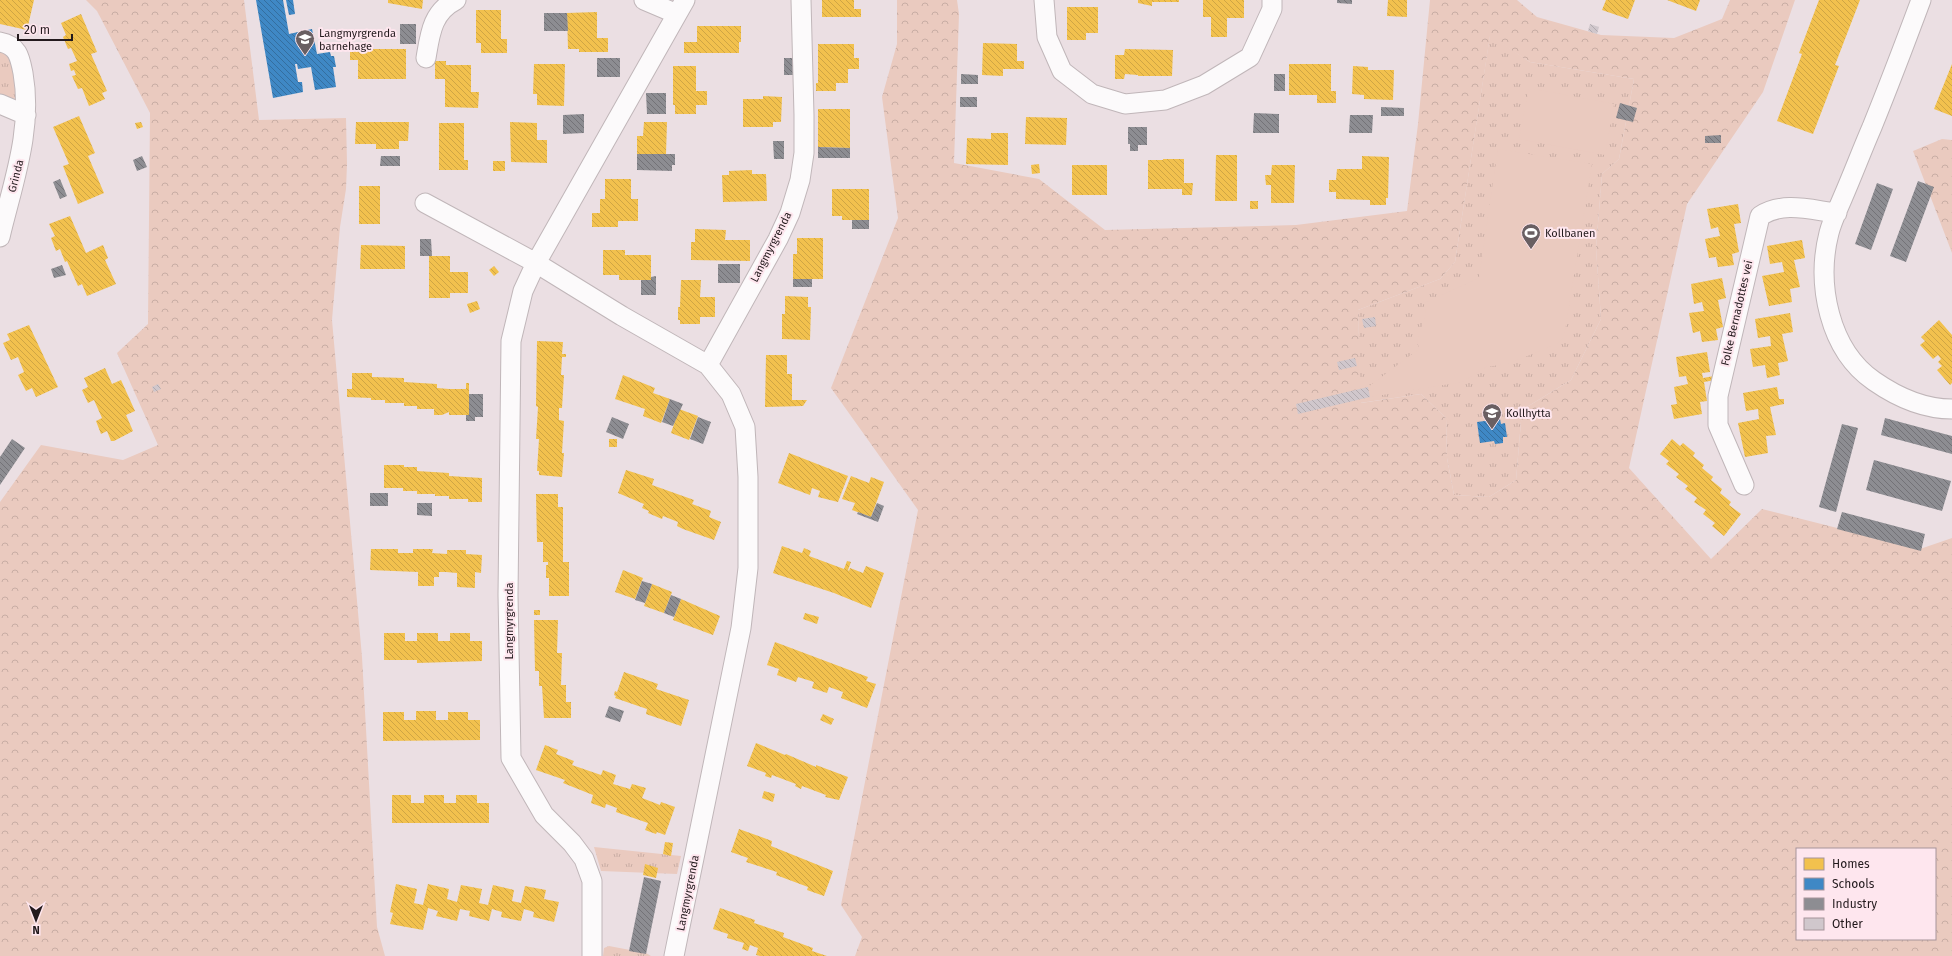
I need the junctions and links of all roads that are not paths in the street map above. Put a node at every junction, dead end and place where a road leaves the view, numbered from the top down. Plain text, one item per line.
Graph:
1 (456, 0) edge
2 (644, 0) edge
3 (801, 0) edge
4 (1044, 0) edge
5 (1272, 0) edge
6 (1921, 0) edge
7 (681, 7) edge
8 (0, 42) edge
9 (426, 58) dead end
10 (0, 104) edge
11 (26, 115) junction
12 (424, 203) dead end
13 (1836, 213) junction
14 (0, 237) edge
15 (536, 264) junction
16 (708, 365) junction
17 (1952, 409) edge
18 (1744, 485) dead end
19 (592, 956) edge
20 (674, 956) edge

1 - 9 street
2 - 7 street, Langmyrgrenda
3 - 16 street, Langmyrgrenda
4 - 5 street
6 - 13 street
7 - 15 street, Langmyrgrenda
8 - 11 street, Grinda
10 - 11 street
11 - 14 street, Grinda
12 - 15 street, Langmyrgrenda
13 - 17 street
13 - 18 street, Folke Bernadottes vei
15 - 16 street, Langmyrgrenda
15 - 19 street, Langmyrgrenda
16 - 20 street, Langmyrgrenda

